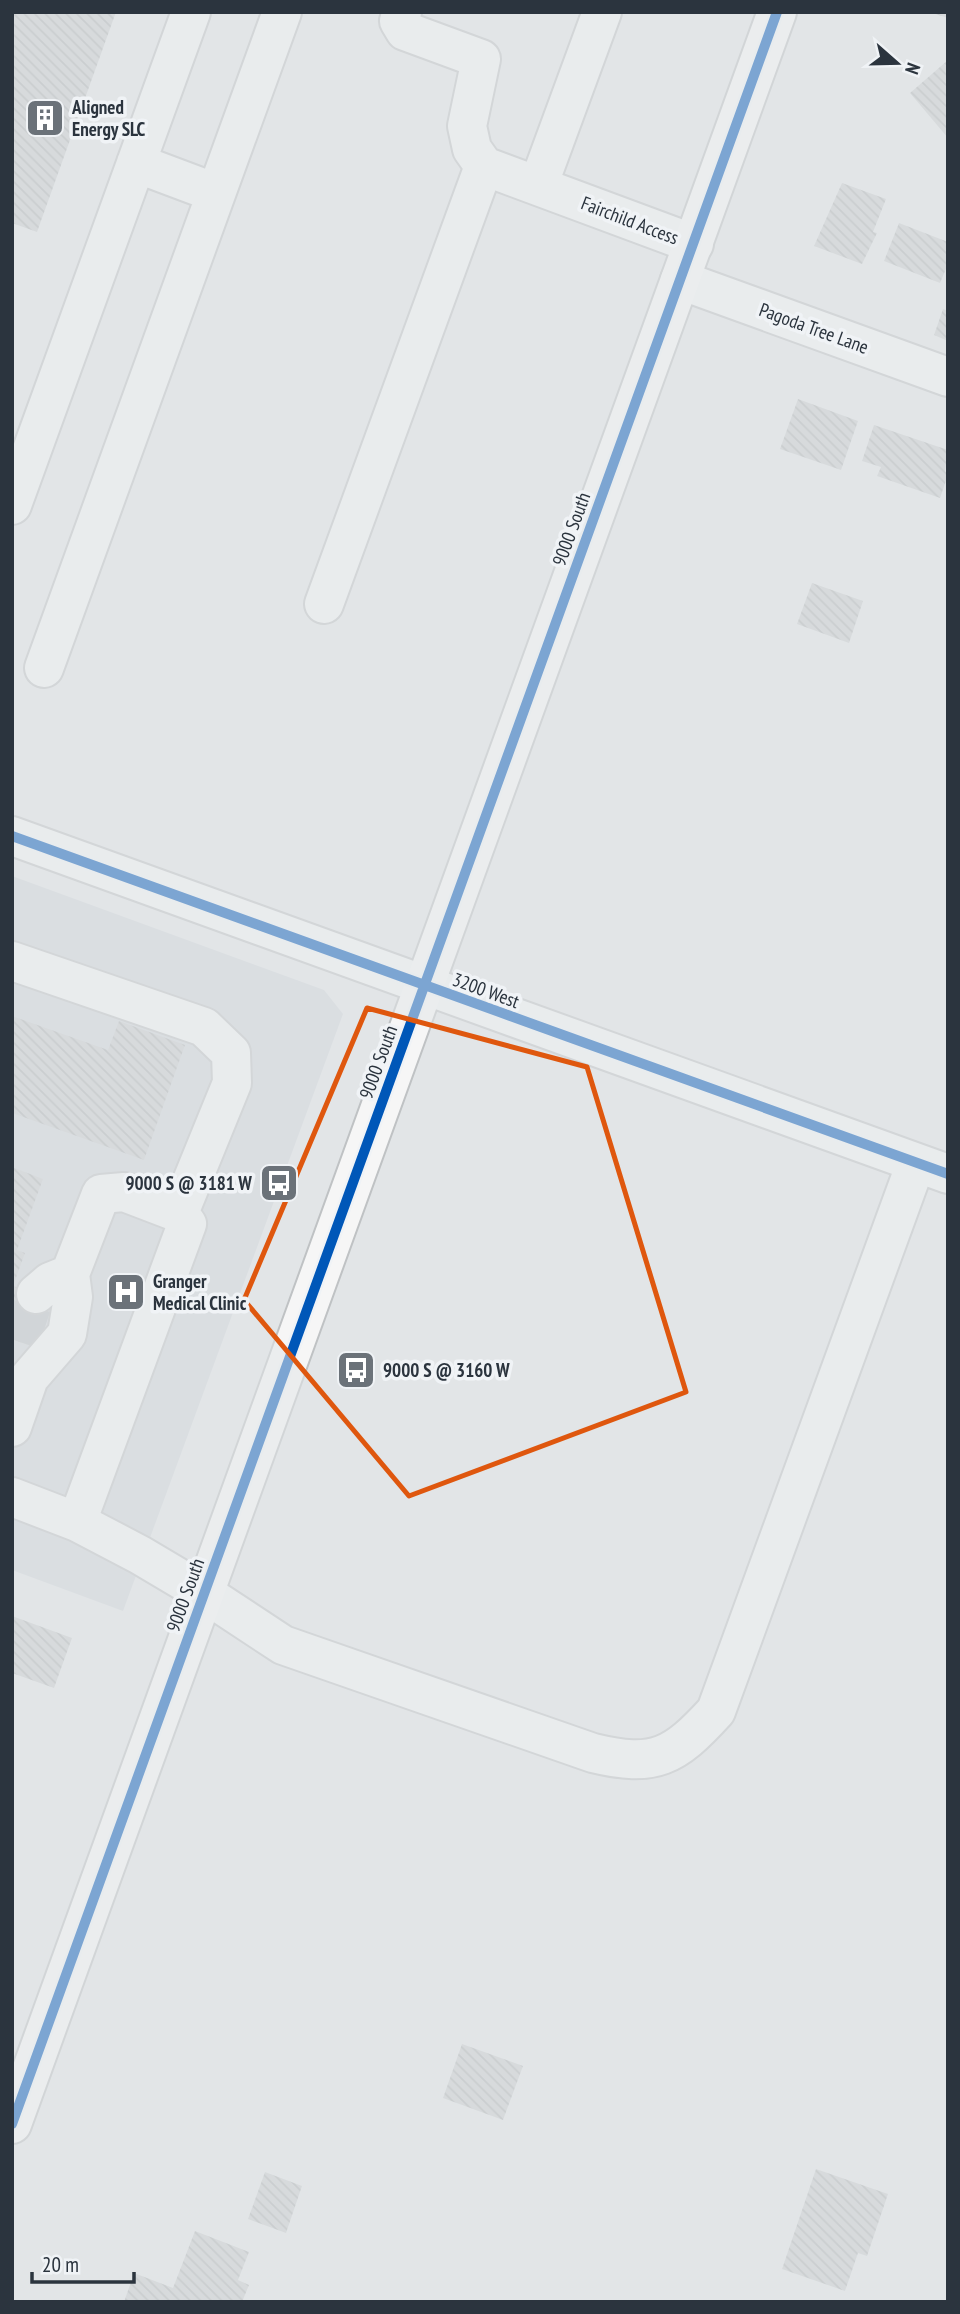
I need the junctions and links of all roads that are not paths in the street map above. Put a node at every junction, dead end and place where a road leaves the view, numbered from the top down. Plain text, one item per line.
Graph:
1 (191, 12) edge
2 (282, 12) edge
3 (402, 12) edge
4 (602, 12) edge
5 (777, 12) edge
6 (136, 163) junction
7 (484, 166) junction
8 (552, 191) junction
9 (216, 193) junction
10 (694, 244) junction
11 (680, 280) junction
12 (948, 377) edge
13 (12, 505) edge
14 (324, 604) dead end
15 (44, 668) dead end
16 (12, 836) edge
17 (12, 961) edge
18 (424, 986) junction
19 (932, 1168) edge
20 (179, 1213) junction
21 (70, 1274) junction
22 (36, 1294) tunnel mouth
23 (19, 1342) tunnel mouth
24 (29, 1378) junction
25 (12, 1427) edge
26 (12, 1497) edge
27 (77, 1522) junction
28 (204, 1593) junction
29 (12, 2124) edge

1 - 6 street
2 - 9 street
3 - 7 street
4 - 8 street
5 - 10 main road, 9000 South
6 - 9 street
6 - 13 street
7 - 8 street, Fairchild Access
7 - 14 street
8 - 10 street, Fairchild Access
9 - 15 street
10 - 11 main road, 9000 South
11 - 12 street, Pagoda Tree Lane
11 - 18 main road, 9000 South
16 - 18 street, 3200 West
17 - 20 street
18 - 19 street, 3200 West
18 - 28 main road, 9000 South
19 - 28 street
20 - 21 street
20 - 27 street
21 - 22 street
21 - 24 street
23 - 24 street
24 - 25 street
26 - 27 street
27 - 28 street
28 - 29 main road, 9000 South

